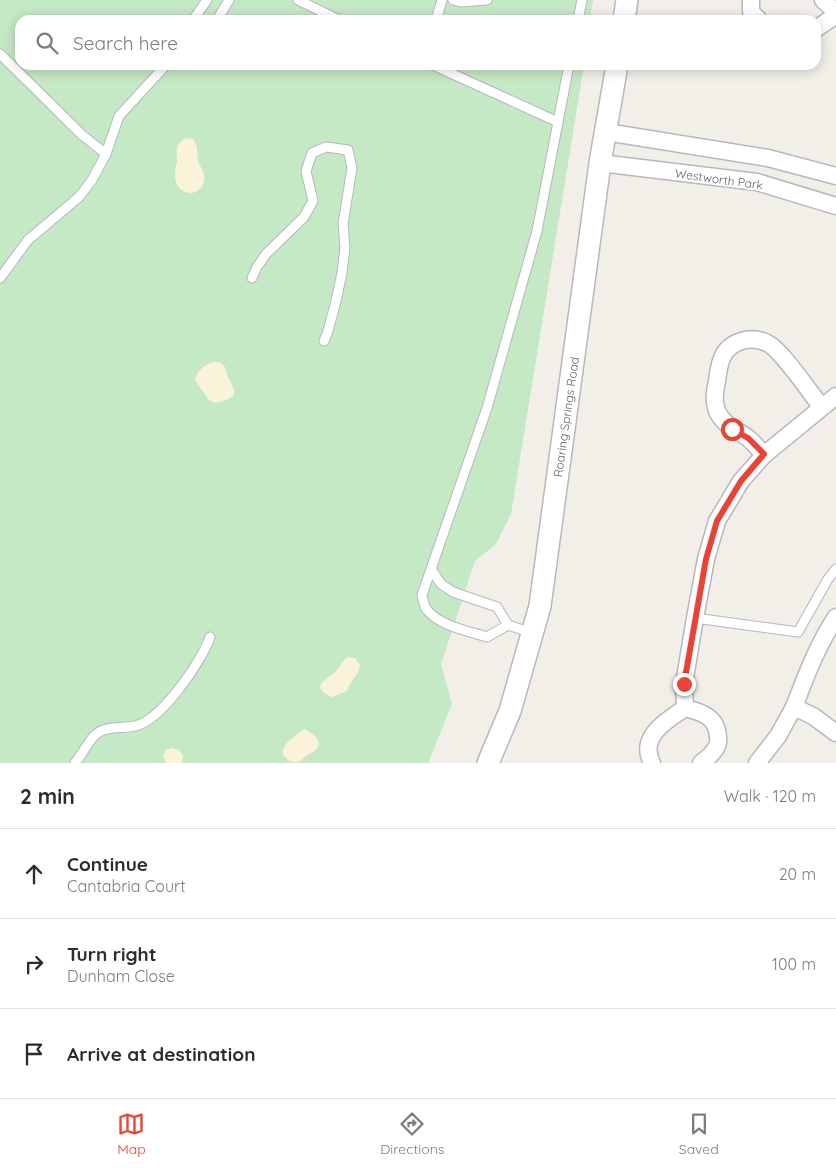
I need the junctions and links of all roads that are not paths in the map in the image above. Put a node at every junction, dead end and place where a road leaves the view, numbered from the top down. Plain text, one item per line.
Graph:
1 (207, 0) edge
2 (229, 0) edge
3 (298, 0) edge
4 (442, 0) edge
5 (453, 0) edge
6 (487, 0) edge
7 (582, 0) edge
8 (627, 0) edge
9 (751, 0) edge
10 (824, 0) edge
11 (836, 13) edge
12 (196, 15) edge
13 (220, 15) edge
14 (329, 15) edge
15 (438, 15) edge
16 (579, 15) edge
17 (625, 15) edge
18 (754, 15) edge
19 (821, 25) edge
20 (0, 54) edge
21 (15, 69) edge
22 (16, 70) edge
23 (161, 70) edge
24 (444, 70) edge
25 (568, 70) edge
26 (616, 70) edge
27 (558, 122) junction
28 (606, 132) junction
29 (106, 154) junction
30 (600, 163) junction
31 (836, 176) edge
32 (836, 206) edge
33 (0, 278) edge
34 (252, 278) dead end
35 (324, 341) dead end
36 (836, 396) edge
37 (822, 406) junction
38 (764, 454) junction
39 (431, 569) junction
40 (836, 569) edge
41 (836, 617) edge
42 (695, 618) junction
43 (508, 625) junction
44 (532, 633) junction
45 (210, 637) dead end
46 (685, 708) junction
47 (794, 708) junction
48 (836, 733) edge
49 (719, 757) edge
50 (74, 763) edge
51 (488, 763) edge
52 (652, 763) edge
53 (701, 763) edge
54 (757, 763) edge

1 - 12 lane
2 - 13 lane
3 - 14 lane
4 - 15 lane
5 - 6 lane
7 - 16 lane
8 - 17 street
9 - 18 street
10 - 11 street
11 - 19 street
20 - 21 lane
22 - 29 lane
23 - 29 lane
24 - 27 lane
25 - 27 lane
26 - 28 street, Roaring Springs Road
27 - 39 lane
28 - 30 street, Roaring Springs Road
28 - 31 street
29 - 33 lane
30 - 32 street, Westworth Park
30 - 44 street, Roaring Springs Road
34 - 35 lane
36 - 37 street
37 - 38 street
37 - 38 street
38 - 42 street
39 - 43 lane
39 - 43 lane
40 - 42 lane
41 - 47 street
42 - 46 street
43 - 44 lane
44 - 51 street, Roaring Springs Road
45 - 50 lane
46 - 49 street
46 - 52 street
47 - 48 street
47 - 54 street
49 - 53 street

